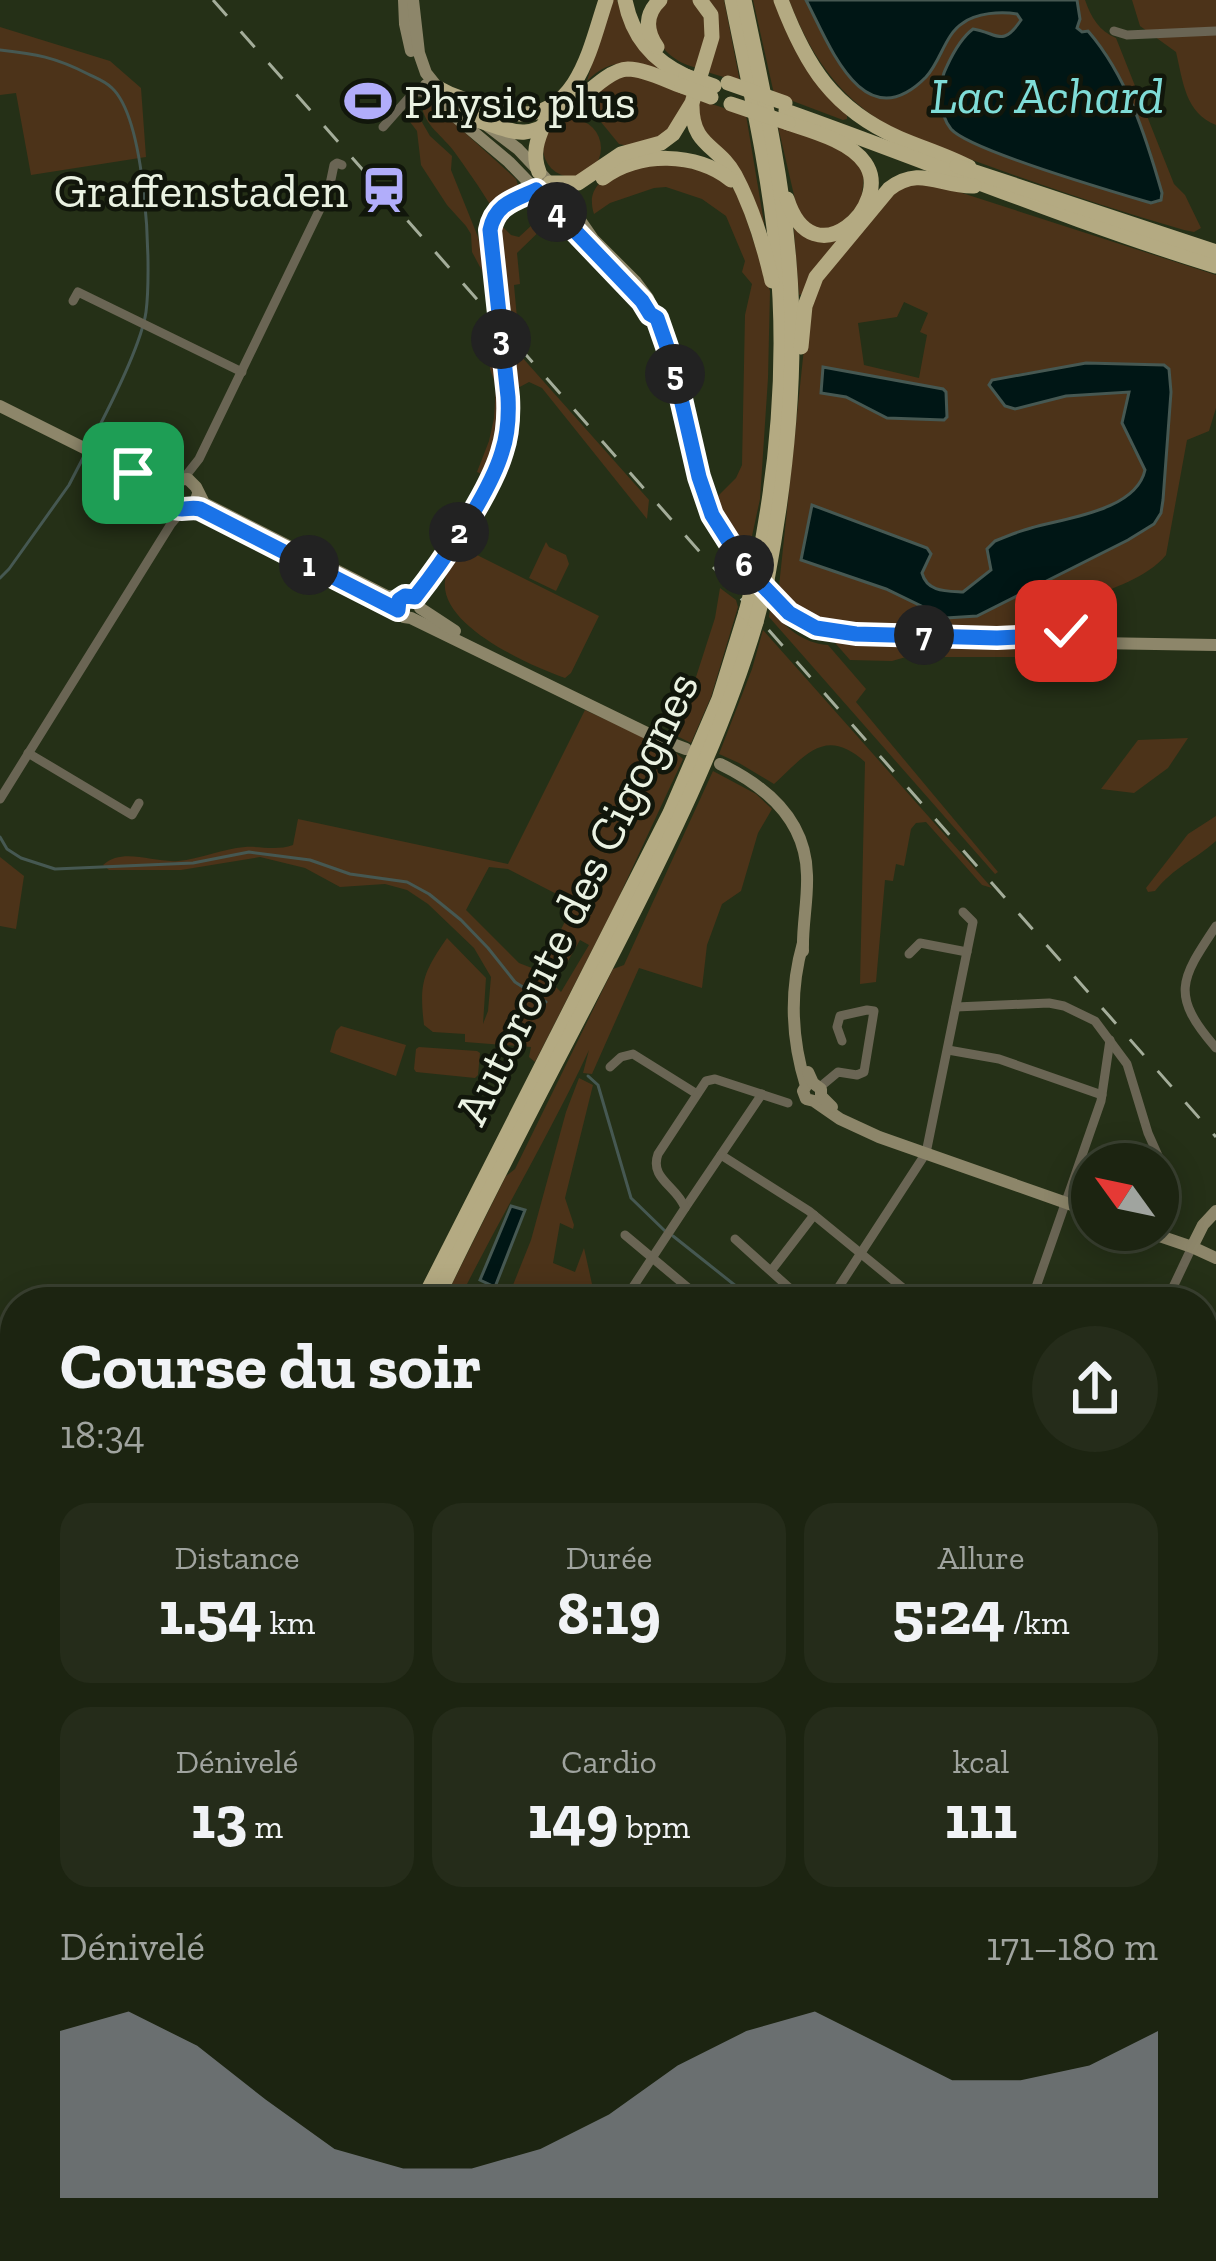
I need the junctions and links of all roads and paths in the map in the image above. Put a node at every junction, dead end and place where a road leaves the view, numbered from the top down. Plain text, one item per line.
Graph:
1 (409, 0) edge
2 (606, 0) edge
3 (625, 0) edge
4 (660, 0) edge
5 (700, 0) edge
6 (744, 0) edge
7 (781, 0) edge
8 (739, 14) edge
9 (600, 17) junction
10 (1114, 31) dead end
11 (1216, 31) edge
12 (685, 77) junction
13 (436, 93) junction
14 (692, 103) junction
15 (456, 109) junction
16 (787, 112) junction
17 (473, 116) junction
18 (544, 124) junction
19 (383, 127) dead end
20 (812, 131) junction
21 (977, 181) junction
22 (542, 182) junction
23 (329, 189) dead end
24 (781, 193) junction
25 (744, 196) junction
26 (1216, 252) edge
27 (1216, 266) edge
28 (73, 301) dead end
29 (780, 306) junction
30 (657, 318) junction
31 (242, 371) junction
32 (0, 406) edge
33 (182, 495) junction
34 (781, 506) junction
35 (762, 575) junction
36 (410, 611) junction
37 (751, 617) junction
38 (1065, 638) junction
39 (1084, 640) junction
40 (1216, 642) edge
41 (28, 754) junction
42 (720, 764) dead end
43 (0, 799) edge
44 (139, 803) dead end
45 (963, 911) dead end
46 (1216, 926) edge
47 (967, 952) junction
48 (909, 954) dead end
49 (956, 1007) junction
50 (1110, 1040) junction
51 (842, 1041) dead end
52 (1216, 1048) edge
53 (948, 1050) junction
54 (610, 1067) dead end
55 (812, 1092) junction
56 (697, 1094) junction
57 (761, 1094) junction
58 (1102, 1095) junction
59 (1152, 1143) edge
60 (926, 1153) junction
61 (721, 1154) junction
62 (1065, 1202) junction
63 (1071, 1204) edge
64 (685, 1208) junction
65 (1216, 1210) edge
66 (814, 1215) junction
67 (625, 1234) dead end
68 (735, 1239) dead end
69 (1179, 1243) edge
70 (1192, 1247) junction
71 (860, 1254) junction
72 (652, 1257) junction
73 (1216, 1258) edge
74 (772, 1271) junction
75 (430, 1287) edge
76 (443, 1287) edge
77 (633, 1287) edge
78 (687, 1287) edge
79 (789, 1287) edge
80 (839, 1287) edge
81 (901, 1287) edge
82 (1036, 1287) edge
83 (1173, 1287) edge

1 - 13 main road
2 - 9 highway
3 - 12 highway
4 - 12 highway
5 - 14 highway
6 - 8 highway
7 - 21 highway
8 - 24 highway, Autoroute des Cigognes
8 - 29 highway, Autoroute des Cigognes
9 - 13 highway
9 - 15 highway
10 - 11 street
12 - 16 highway, bridge
12 - 18 highway
13 - 15 main road
13 - 19 street
14 - 22 highway
14 - 25 highway
15 - 17 highway
15 - 22 main road
16 - 20 highway
16 - 21 highway
17 - 18 highway
17 - 22 main road
18 - 22 highway
20 - 21 highway
20 - 24 highway
21 - 26 highway
21 - 27 highway
21 - 34 highway
22 - 25 highway
22 - 30 main road
22 - 30 main road
22 - 36 main road, bridge
23 - 31 street
24 - 34 highway, Autoroute des Cigognes
25 - 29 highway
28 - 31 street
29 - 35 highway, Autoroute des Cigognes
30 - 38 main road
31 - 33 street
32 - 33 main road
33 - 36 main road
33 - 41 street
34 - 35 highway, Autoroute des Cigognes
35 - 37 highway, Autoroute des Cigognes, bridge
36 - 36 main road
37 - 75 highway, Autoroute des Cigognes
37 - 76 highway, Autoroute des Cigognes
38 - 39 main road
38 - 39 main road
39 - 40 main road
41 - 43 street
41 - 44 street
42 - 55 main road
45 - 47 street
46 - 52 street
47 - 48 street
47 - 49 street
49 - 50 street
49 - 53 street
50 - 58 street
50 - 59 street
51 - 55 street
53 - 58 street
53 - 60 street
54 - 56 street
55 - 57 street
55 - 60 main road
56 - 57 street
56 - 64 street
57 - 61 street
58 - 62 street
60 - 62 main road
60 - 71 street
61 - 64 street
61 - 66 street
62 - 63 main road
62 - 82 street
64 - 72 street
65 - 70 main road
66 - 71 street
66 - 74 street
67 - 72 street
68 - 74 street
69 - 70 main road
70 - 73 main road
70 - 83 street
71 - 80 street
71 - 81 street
72 - 77 street
72 - 78 street
74 - 79 street

